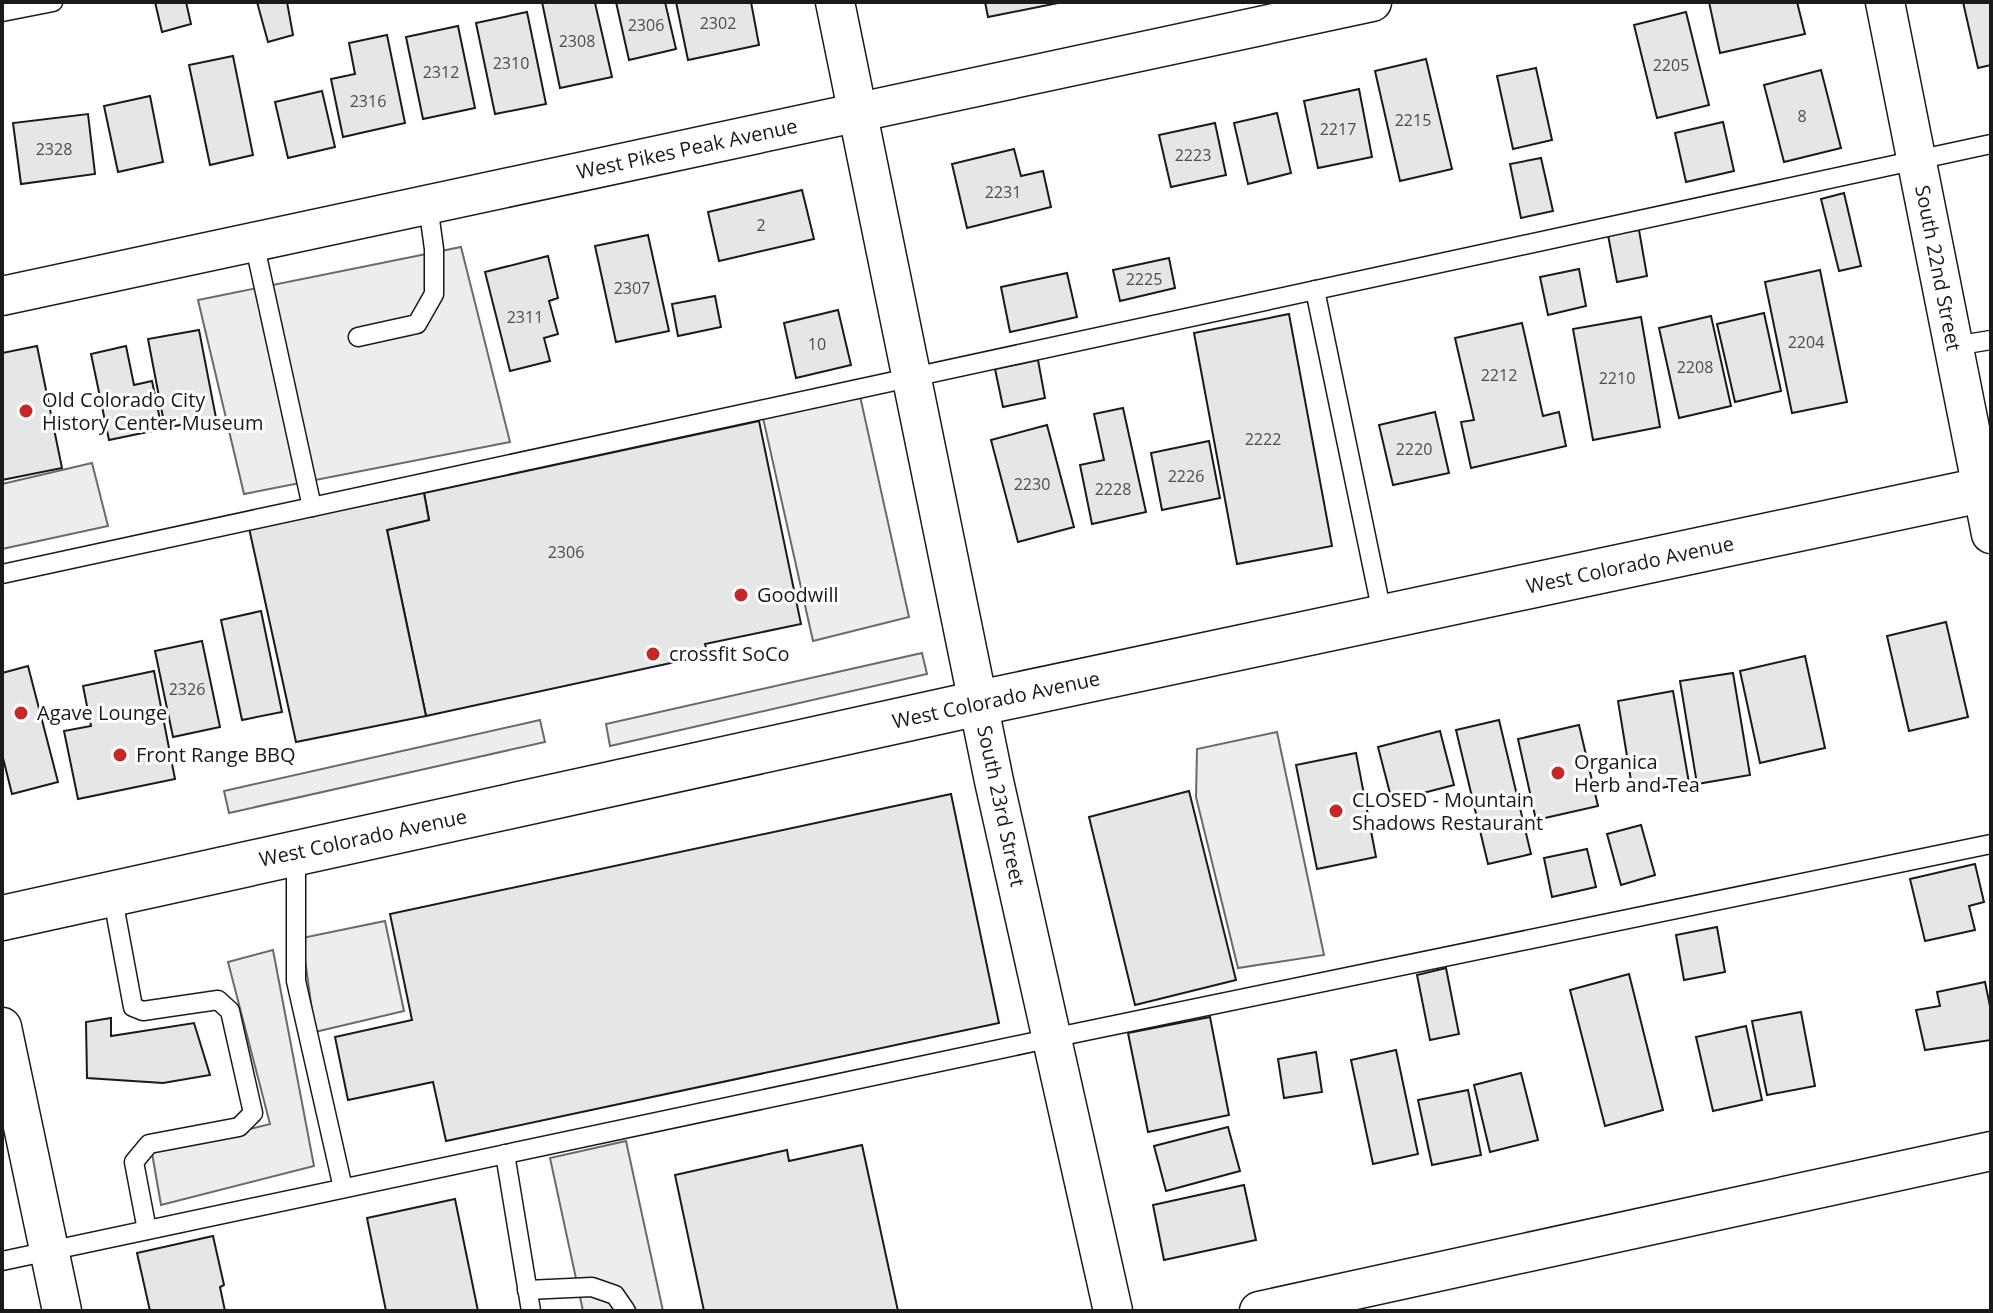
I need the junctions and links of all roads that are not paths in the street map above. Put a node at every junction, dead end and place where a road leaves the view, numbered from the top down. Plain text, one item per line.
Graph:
1 (53, 2) edge
2 (835, 2) edge
3 (1372, 2) edge
4 (1885, 2) edge
5 (2, 12) edge
6 (857, 112) junction
7 (1991, 144) edge
8 (1917, 160) junction
9 (428, 205) junction
10 (254, 242) junction
11 (1315, 290) junction
12 (2, 296) edge
13 (358, 337) dead end
14 (1991, 340) edge
15 (1954, 346) junction
16 (912, 377) junction
17 (1987, 489) edge
18 (312, 507) junction
19 (1991, 534) edge
20 (2, 574) edge
21 (1383, 618) junction
22 (979, 703) junction
23 (1991, 844) edge
24 (296, 853) junction
25 (112, 894) junction
26 (2, 918) edge
27 (2, 1027) edge
28 (1052, 1038) junction
29 (1991, 1151) edge
30 (505, 1154) junction
31 (343, 1188) junction
32 (147, 1230) junction
33 (49, 1252) junction
34 (2, 1261) edge
35 (527, 1290) junction
36 (62, 1311) edge
37 (531, 1311) edge
38 (626, 1311) edge
39 (1113, 1311) edge
40 (1259, 1311) edge

1 - 5 lane
2 - 6 street, South 23rd Street
3 - 6 street, West Pikes Peak Avenue
4 - 8 street, South 22nd Street
6 - 9 street, West Pikes Peak Avenue
6 - 16 street, South 23rd Street
7 - 8 lane
8 - 11 lane
8 - 15 street, South 22nd Street
9 - 10 street, West Pikes Peak Avenue
9 - 13 lane
10 - 12 street, West Pikes Peak Avenue
10 - 18 lane
11 - 16 lane
11 - 21 lane
14 - 15 lane
15 - 17 street, South 22nd Street
16 - 18 lane
16 - 22 street, South 23rd Street
17 - 19 street, South 22nd Street
17 - 21 main road, West Colorado Avenue
18 - 20 lane
21 - 22 main road, West Colorado Avenue
22 - 24 main road, West Colorado Avenue
22 - 28 street, South 23rd Street
23 - 28 lane
24 - 25 main road, West Colorado Avenue
24 - 31 lane
25 - 26 main road, West Colorado Avenue
25 - 32 lane
27 - 33 street
28 - 30 lane
28 - 39 street, South 23rd Street
29 - 40 street
30 - 31 lane
30 - 35 lane
31 - 32 lane
32 - 33 lane
33 - 34 lane
33 - 36 street
35 - 37 lane
35 - 38 lane

